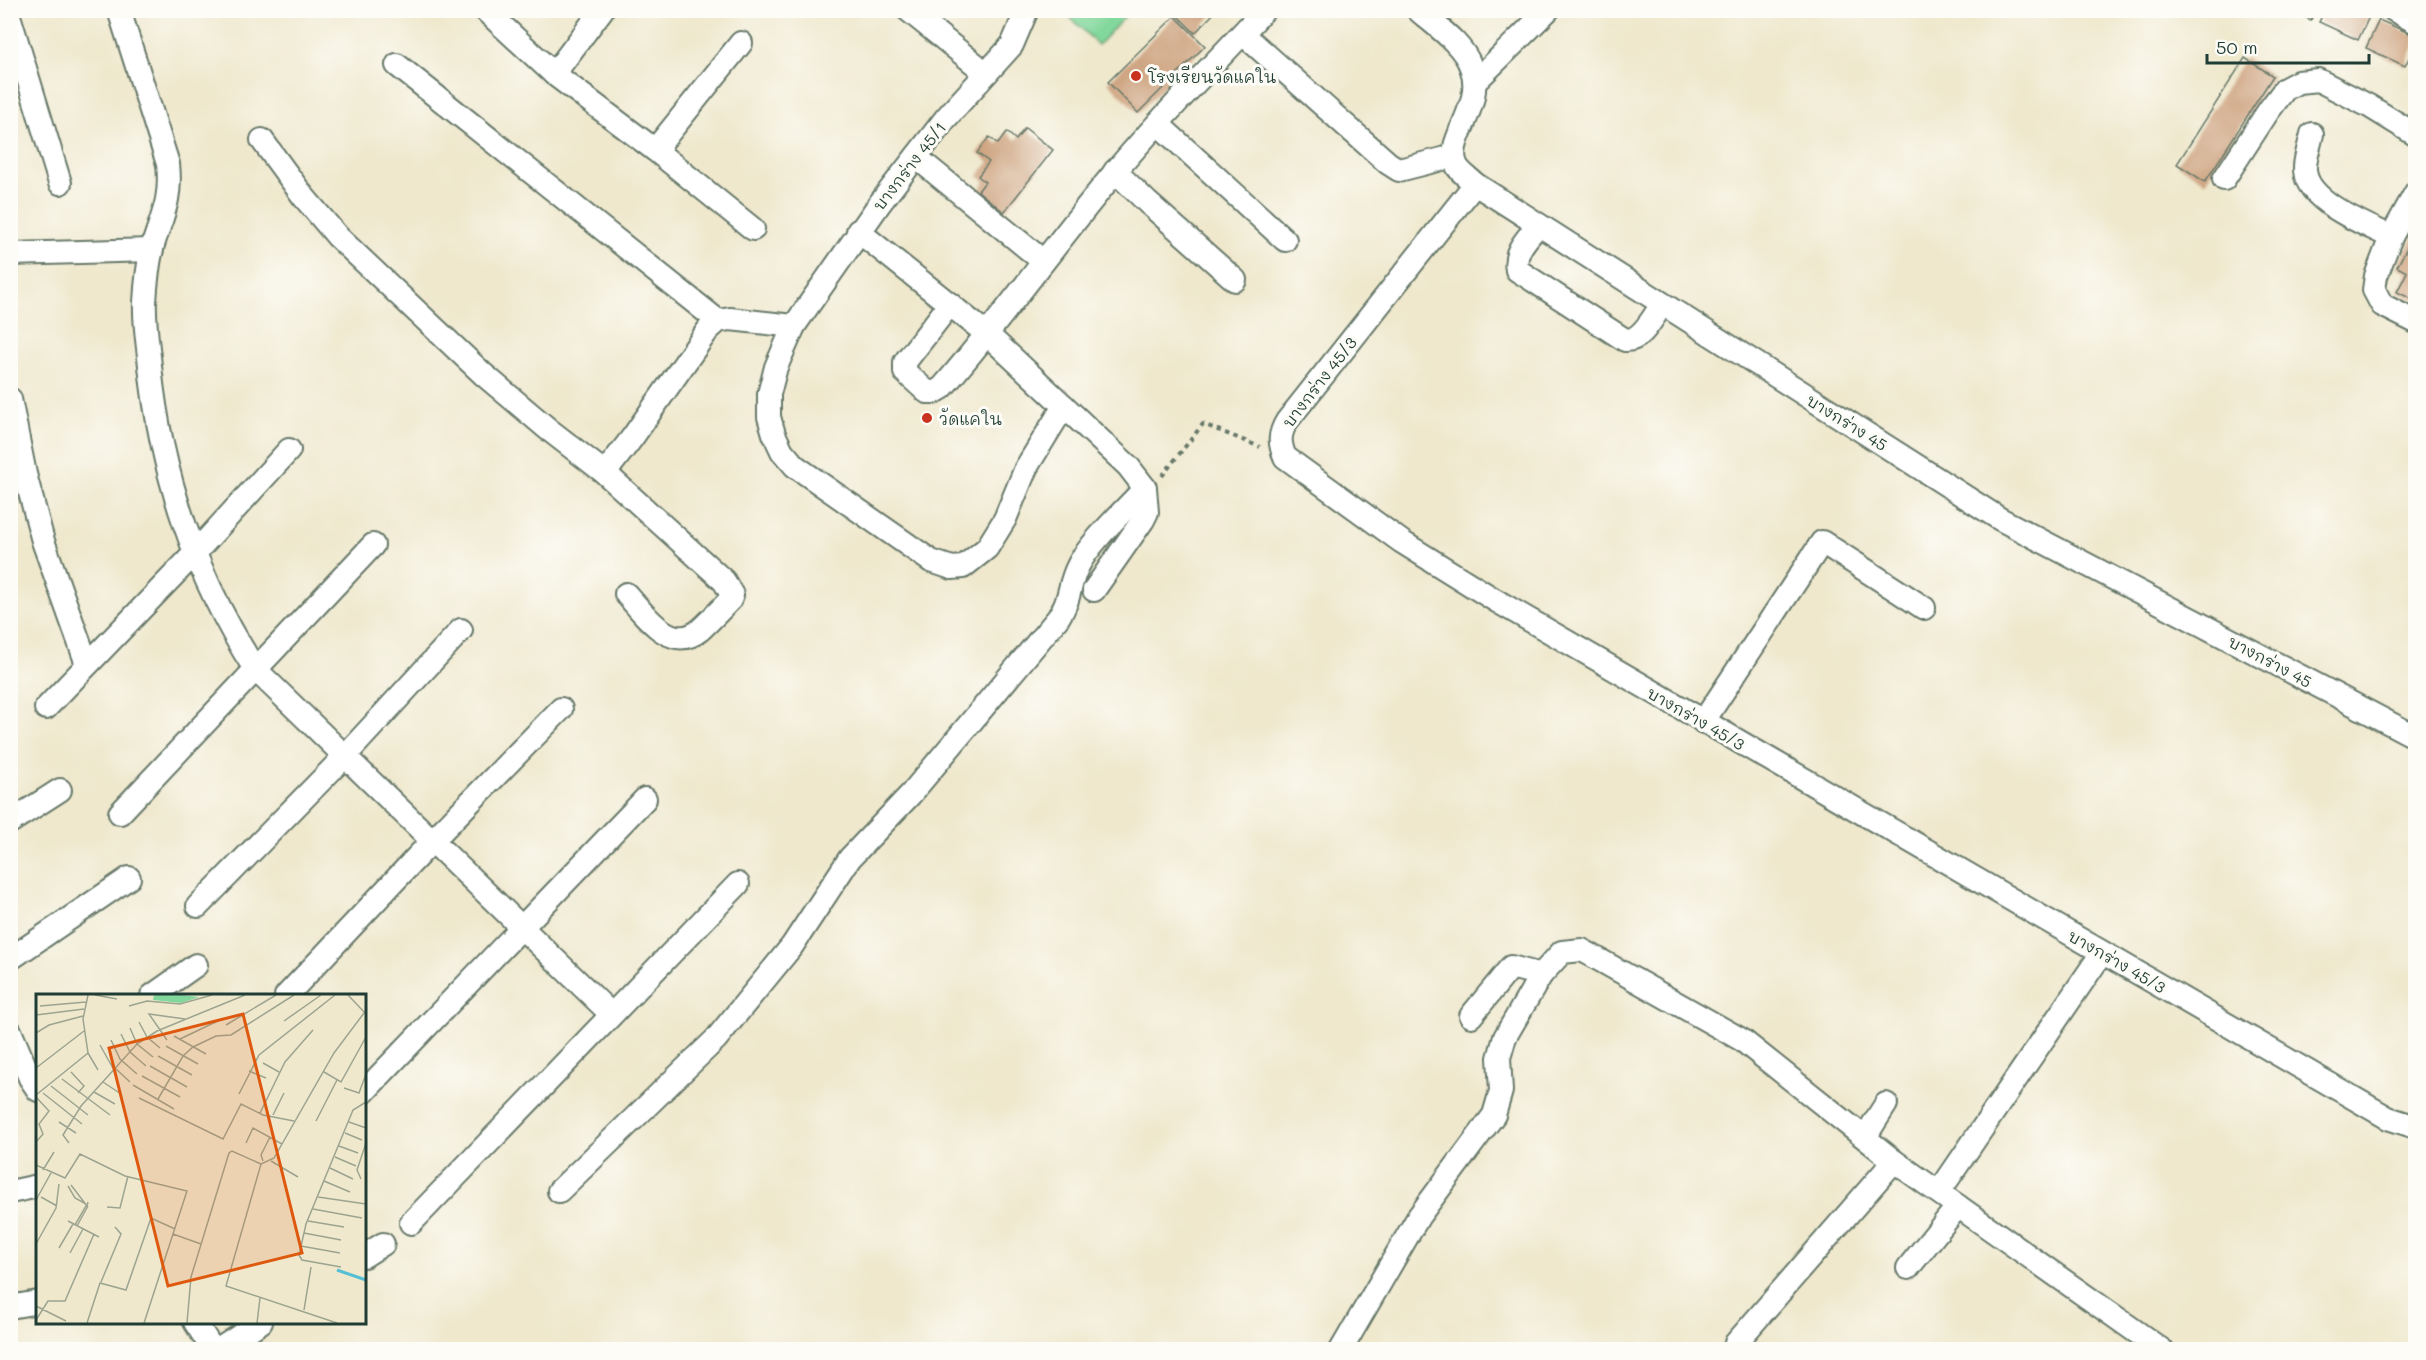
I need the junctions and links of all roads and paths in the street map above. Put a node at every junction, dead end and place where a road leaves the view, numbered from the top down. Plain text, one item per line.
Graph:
1 (119, 10) edge
2 (485, 10) edge
3 (602, 10) edge
4 (908, 10) edge
5 (1027, 10) edge
6 (1264, 10) edge
7 (1418, 10) edge
8 (1548, 10) edge
9 (2394, 10) edge
10 (10, 19) edge
11 (2415, 22) edge
12 (1243, 34) junction
13 (741, 43) dead end
14 (397, 65) dead end
15 (986, 73) junction
16 (554, 74) junction
17 (1475, 82) junction
18 (1158, 124) junction
19 (2312, 134) dead end
20 (2415, 135) edge
21 (262, 140) dead end
22 (655, 150) junction
23 (1454, 156) junction
24 (916, 157) junction
25 (1116, 171) junction
26 (2224, 179) dead end
27 (60, 183) dead end
28 (1475, 184) junction
29 (2415, 192) edge
30 (1538, 225) junction
31 (753, 229) dead end
32 (858, 231) junction
33 (2391, 237) junction
34 (1285, 240) dead end
35 (152, 250) junction
36 (10, 254) edge
37 (1043, 261) junction
38 (1235, 280) dead end
39 (950, 304) junction
40 (1662, 304) junction
41 (718, 321) junction
42 (2415, 321) edge
43 (794, 326) junction
44 (988, 335) junction
45 (10, 399) edge
46 (1064, 406) junction
47 (289, 450) dead end
48 (1285, 457) junction
49 (605, 473) junction
50 (1146, 491) junction
51 (374, 545) dead end
52 (194, 554) junction
53 (1094, 590) dead end
54 (626, 594) dead end
55 (1924, 608) dead end
56 (461, 630) dead end
57 (87, 664) junction
58 (255, 669) junction
59 (46, 708) dead end
60 (561, 709) dead end
61 (1703, 722) junction
62 (2415, 737) edge
63 (344, 757) junction
64 (60, 790) dead end
65 (645, 799) dead end
66 (120, 813) dead end
67 (10, 822) edge
68 (433, 840) junction
69 (129, 878) dead end
70 (738, 884) dead end
71 (198, 906) dead end
72 (522, 929) junction
73 (2102, 953) junction
74 (10, 959) edge
75 (196, 964) dead end
76 (1541, 975) junction
77 (155, 994) edge
78 (288, 994) edge
79 (611, 1014) junction
80 (1472, 1016) dead end
81 (10, 1031) edge
82 (29, 1081) edge
83 (366, 1090) edge
84 (1886, 1104) dead end
85 (2415, 1127) edge
86 (1865, 1137) junction
87 (1894, 1161) junction
88 (36, 1186) edge
89 (559, 1191) dead end
90 (10, 1192) edge
91 (1939, 1192) junction
92 (1958, 1206) junction
93 (411, 1223) dead end
94 (1908, 1268) dead end
95 (36, 1302) edge
96 (10, 1307) edge
97 (196, 1324) edge
98 (259, 1324) edge
99 (213, 1350) edge
100 (218, 1350) edge
101 (1341, 1350) edge
102 (1733, 1350) edge
103 (2162, 1350) edge

1 - 35 street
2 - 16 street
3 - 16 street
4 - 15 street
5 - 15 street, บางกร่าง 45/1
6 - 12 street
7 - 17 street
8 - 17 street
9 - 11 street
10 - 27 street
12 - 18 street
12 - 23 street
13 - 22 street
14 - 41 street
15 - 24 street, บางกร่าง 45/1
16 - 22 street
17 - 23 street
18 - 25 street
18 - 34 street
19 - 33 street
20 - 26 street
21 - 49 street
22 - 31 street
23 - 28 street, บางกร่าง 45
24 - 32 street, บางกร่าง 45/1
24 - 37 street
25 - 37 street
25 - 38 street
28 - 30 street, บางกร่าง 45
28 - 48 street, บางกร่าง 45/3
29 - 33 street
30 - 40 street, บางกร่าง 45
30 - 40 street
32 - 39 street
32 - 43 street, บางกร่าง 45/1
33 - 42 street
35 - 36 street
35 - 52 street
37 - 44 street
39 - 44 street
39 - 44 street
40 - 62 street, บางกร่าง 45
41 - 43 street
41 - 49 street
43 - 46 street, บางกร่าง 45/1
44 - 46 street
45 - 57 street
46 - 50 street
47 - 52 street
48 - 50 path
48 - 61 street, บางกร่าง 45/3
49 - 54 street
50 - 53 street
50 - 89 street
51 - 58 street
52 - 57 street
52 - 58 street
55 - 61 street
56 - 63 street
57 - 59 street
58 - 63 street
58 - 66 street
60 - 68 street
61 - 73 street, บางกร่าง 45/3
63 - 68 street
63 - 71 street
64 - 67 street
65 - 72 street
68 - 72 street
68 - 78 street
69 - 74 street
70 - 79 street
72 - 79 street
72 - 83 street
73 - 85 street, บางกร่าง 45/3
73 - 91 street
75 - 77 street
76 - 80 street
76 - 86 street
76 - 101 street
79 - 93 street
81 - 82 street
84 - 86 street
86 - 87 street
87 - 91 street
87 - 102 street
88 - 90 street
91 - 92 street
92 - 94 street
92 - 103 street
95 - 96 street
97 - 99 street
98 - 100 street

